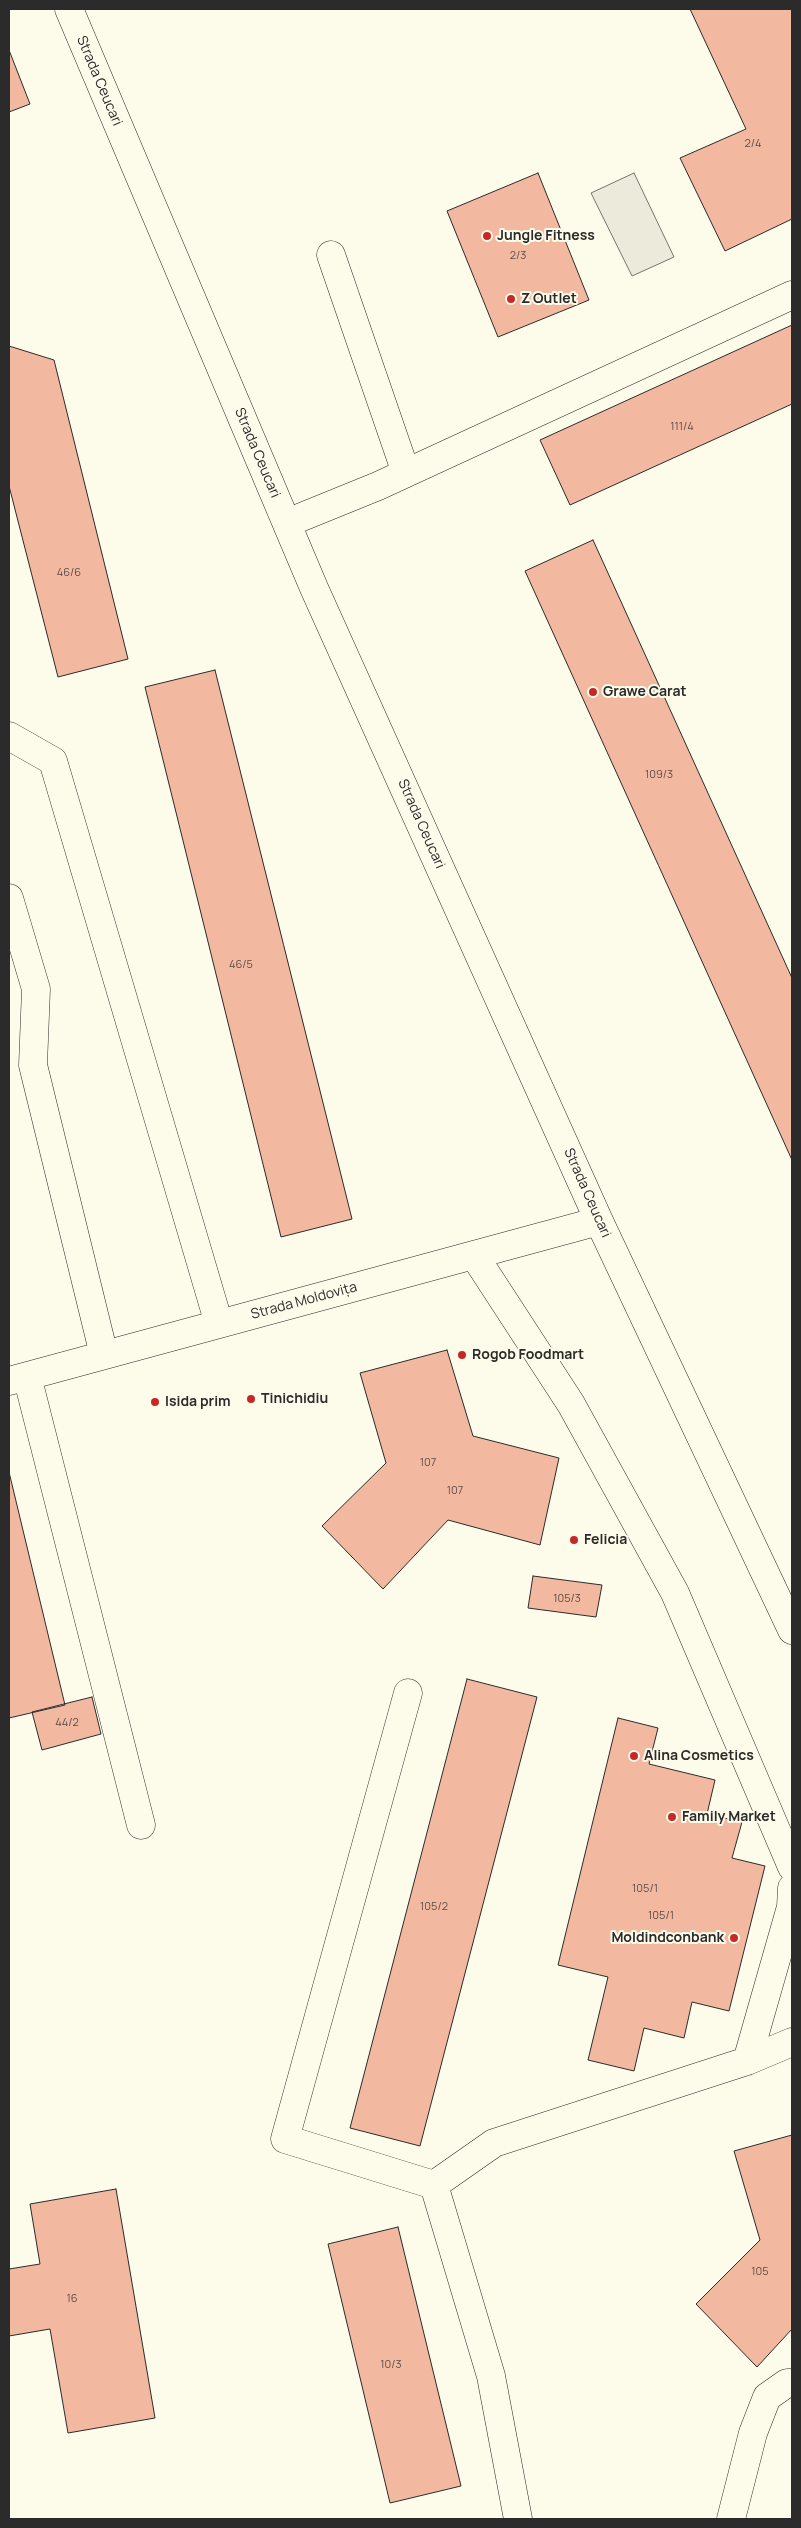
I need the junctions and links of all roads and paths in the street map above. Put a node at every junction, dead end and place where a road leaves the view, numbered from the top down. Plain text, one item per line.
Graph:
1 (69, 9) edge
2 (331, 254) dead end
3 (792, 295) edge
4 (406, 473) junction
5 (287, 523) junction
6 (9, 736) edge
7 (9, 898) edge
8 (599, 1221) junction
9 (474, 1255) junction
10 (219, 1324) junction
11 (104, 1355) junction
12 (18, 1379) edge
13 (792, 1630) edge
14 (408, 1692) dead end
15 (141, 1825) dead end
16 (792, 1867) edge
17 (792, 1888) edge
18 (792, 2042) edge
19 (747, 2061) junction
20 (434, 2184) junction
21 (792, 2383) edge
22 (518, 2519) edge
23 (731, 2519) edge

1 - 5 street, Strada Ceucari
2 - 4 street
3 - 4 street
4 - 5 street
5 - 8 street, Strada Ceucari
6 - 10 street
7 - 11 street
8 - 9 street, Strada Moldovița
8 - 13 street, Strada Ceucari
9 - 10 street, Strada Moldovița
9 - 16 street
10 - 11 street, Strada Moldovița
11 - 12 street, Strada Moldovița
12 - 15 street
14 - 20 street
17 - 19 street
18 - 19 street
19 - 20 street
20 - 22 street
21 - 23 street

